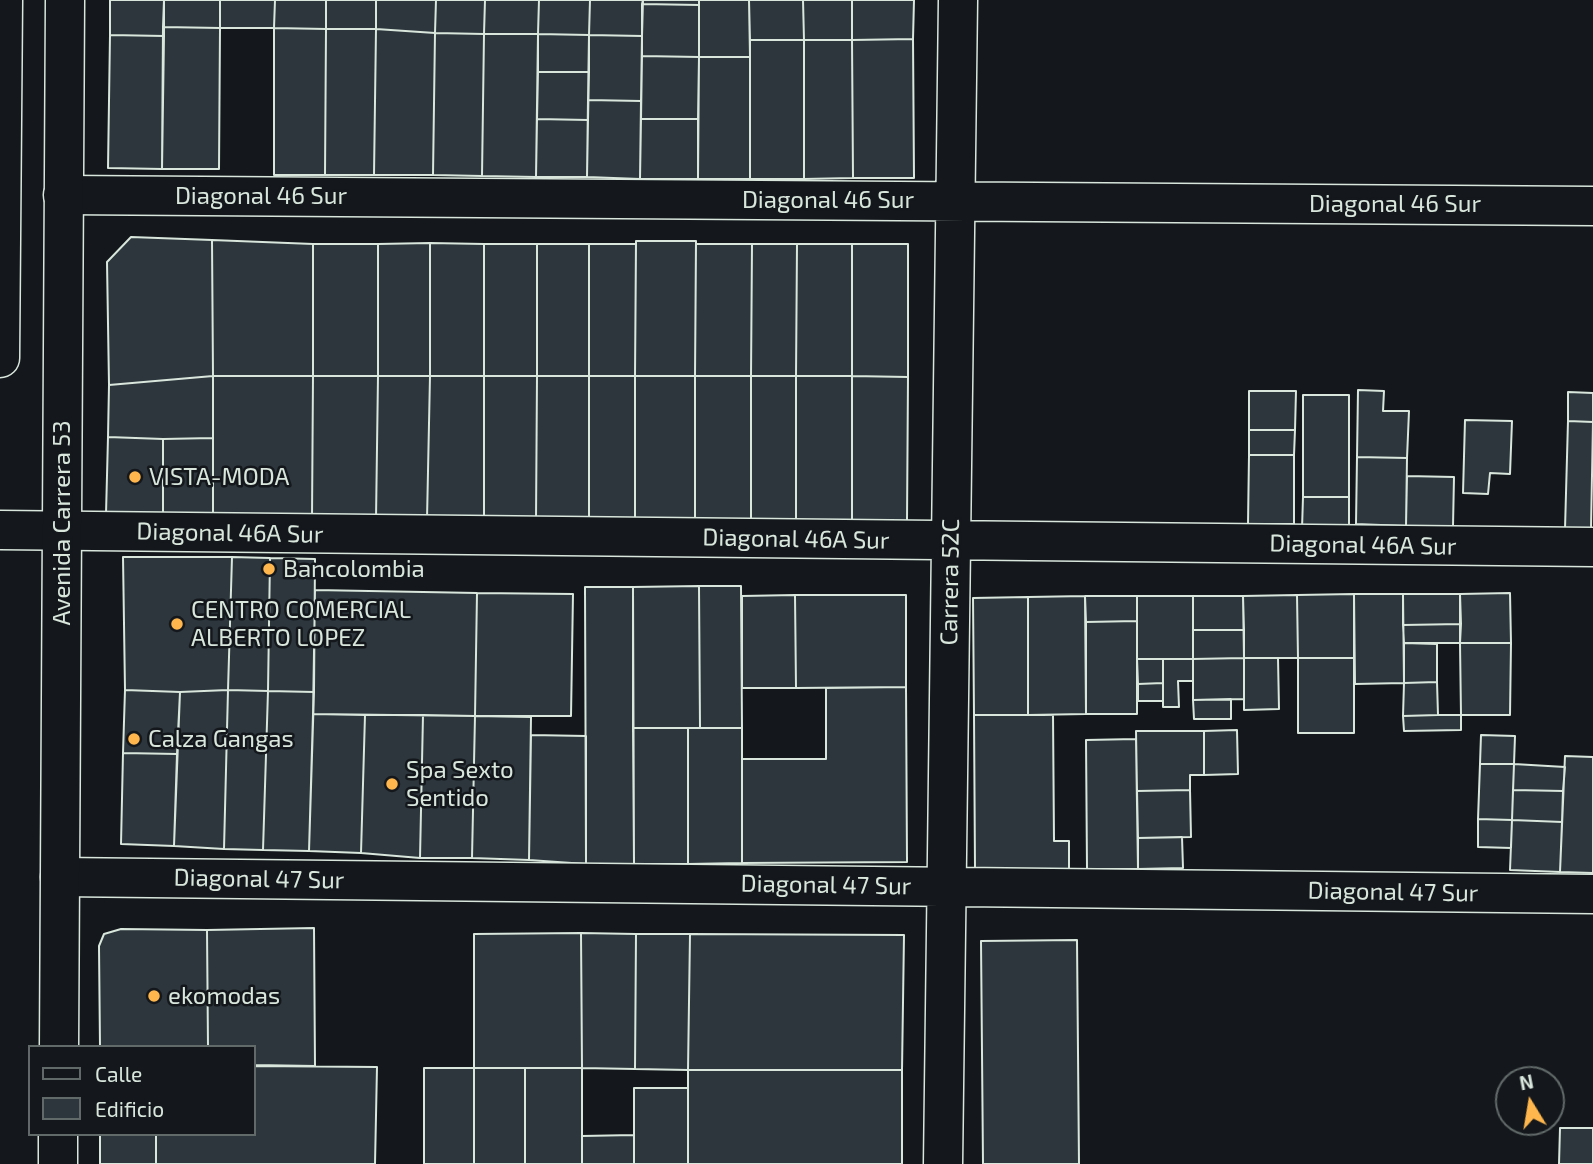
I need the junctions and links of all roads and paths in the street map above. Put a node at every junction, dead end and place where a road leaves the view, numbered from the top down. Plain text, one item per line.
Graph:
1 (3, 0) edge
2 (65, 0) edge
3 (958, 0) edge
4 (64, 195) junction
5 (1, 197) edge
6 (955, 201) junction
7 (1593, 206) edge
8 (0, 358) edge
9 (0, 530) edge
10 (62, 531) junction
11 (951, 540) junction
12 (1593, 547) edge
13 (60, 877) junction
14 (946, 887) junction
15 (1593, 894) edge
16 (59, 1045) edge
17 (58, 1136) edge
18 (58, 1164) edge
19 (943, 1164) edge

1 - 5 street
2 - 4 street, Avenida Carrera 53
3 - 6 street, Carrera 52C
4 - 6 street, Diagonal 46 Sur
4 - 10 street, Avenida Carrera 53
5 - 8 street
6 - 7 street, Diagonal 46 Sur
6 - 11 street, Carrera 52C
9 - 10 street, Diagonal 46A Sur
10 - 11 street, Diagonal 46A Sur
10 - 13 street, Avenida Carrera 53
11 - 12 street, Diagonal 46A Sur
11 - 14 street, Carrera 52C
13 - 14 street, Diagonal 47 Sur
13 - 16 street, Avenida Carrera 53
14 - 15 street, Diagonal 47 Sur
14 - 19 street, Carrera 52C
17 - 18 street

